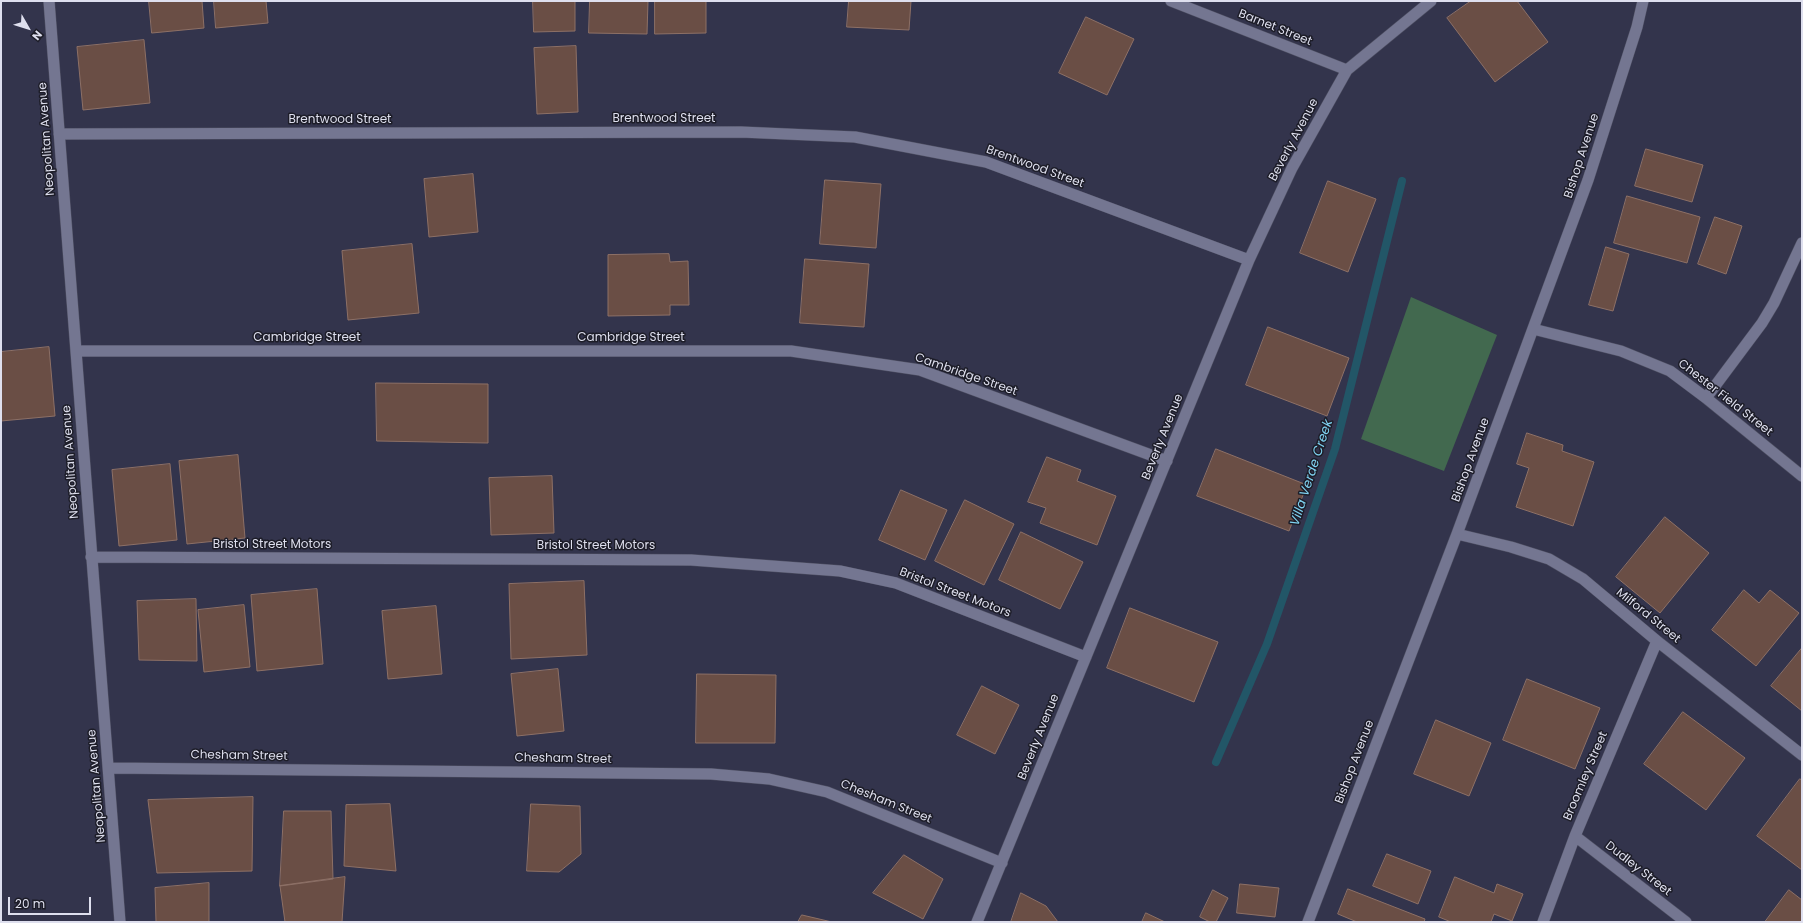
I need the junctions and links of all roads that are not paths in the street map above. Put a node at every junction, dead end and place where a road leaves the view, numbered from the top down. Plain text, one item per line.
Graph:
1 (49, 1) edge
2 (1171, 1) edge
3 (1431, 1) edge
4 (1643, 1) edge
5 (1347, 70) junction
6 (59, 134) junction
7 (1802, 243) edge
8 (1249, 260) junction
9 (1533, 329) junction
10 (76, 351) junction
11 (1706, 398) junction
12 (1167, 461) junction
13 (1802, 476) edge
14 (1457, 534) junction
15 (91, 557) junction
16 (1657, 641) junction
17 (1086, 657) junction
18 (1802, 755) edge
19 (109, 768) junction
20 (1574, 836) junction
21 (1002, 863) junction
22 (120, 922) edge
23 (977, 922) edge
24 (1308, 922) edge
25 (1542, 922) edge
26 (1686, 922) edge

1 - 6 street, Neopolitan Avenue
2 - 5 street, Barnet Street
3 - 5 street, Beverly Avenue
4 - 9 street, Bishop Avenue
5 - 8 street, Beverly Avenue
6 - 8 street, Brentwood Street
6 - 10 street, Neopolitan Avenue
7 - 11 street
8 - 12 street, Beverly Avenue
9 - 11 street, Chester Field Street
9 - 14 street, Bishop Avenue
10 - 12 street, Cambridge Street
10 - 15 street, Neopolitan Avenue
11 - 13 street, Chester Field Street
12 - 17 street, Beverly Avenue
14 - 16 street, Milford Street
14 - 24 street, Bishop Avenue
15 - 17 street, Bristol Street Motors
15 - 19 street, Neopolitan Avenue
16 - 18 street, Milford Street
16 - 20 street, Broomley Street
17 - 21 street, Beverly Avenue
19 - 21 street, Chesham Street
19 - 22 street, Neopolitan Avenue
20 - 25 street, Broomley Street
20 - 26 street, Dudley Street
21 - 23 street, Beverly Avenue

